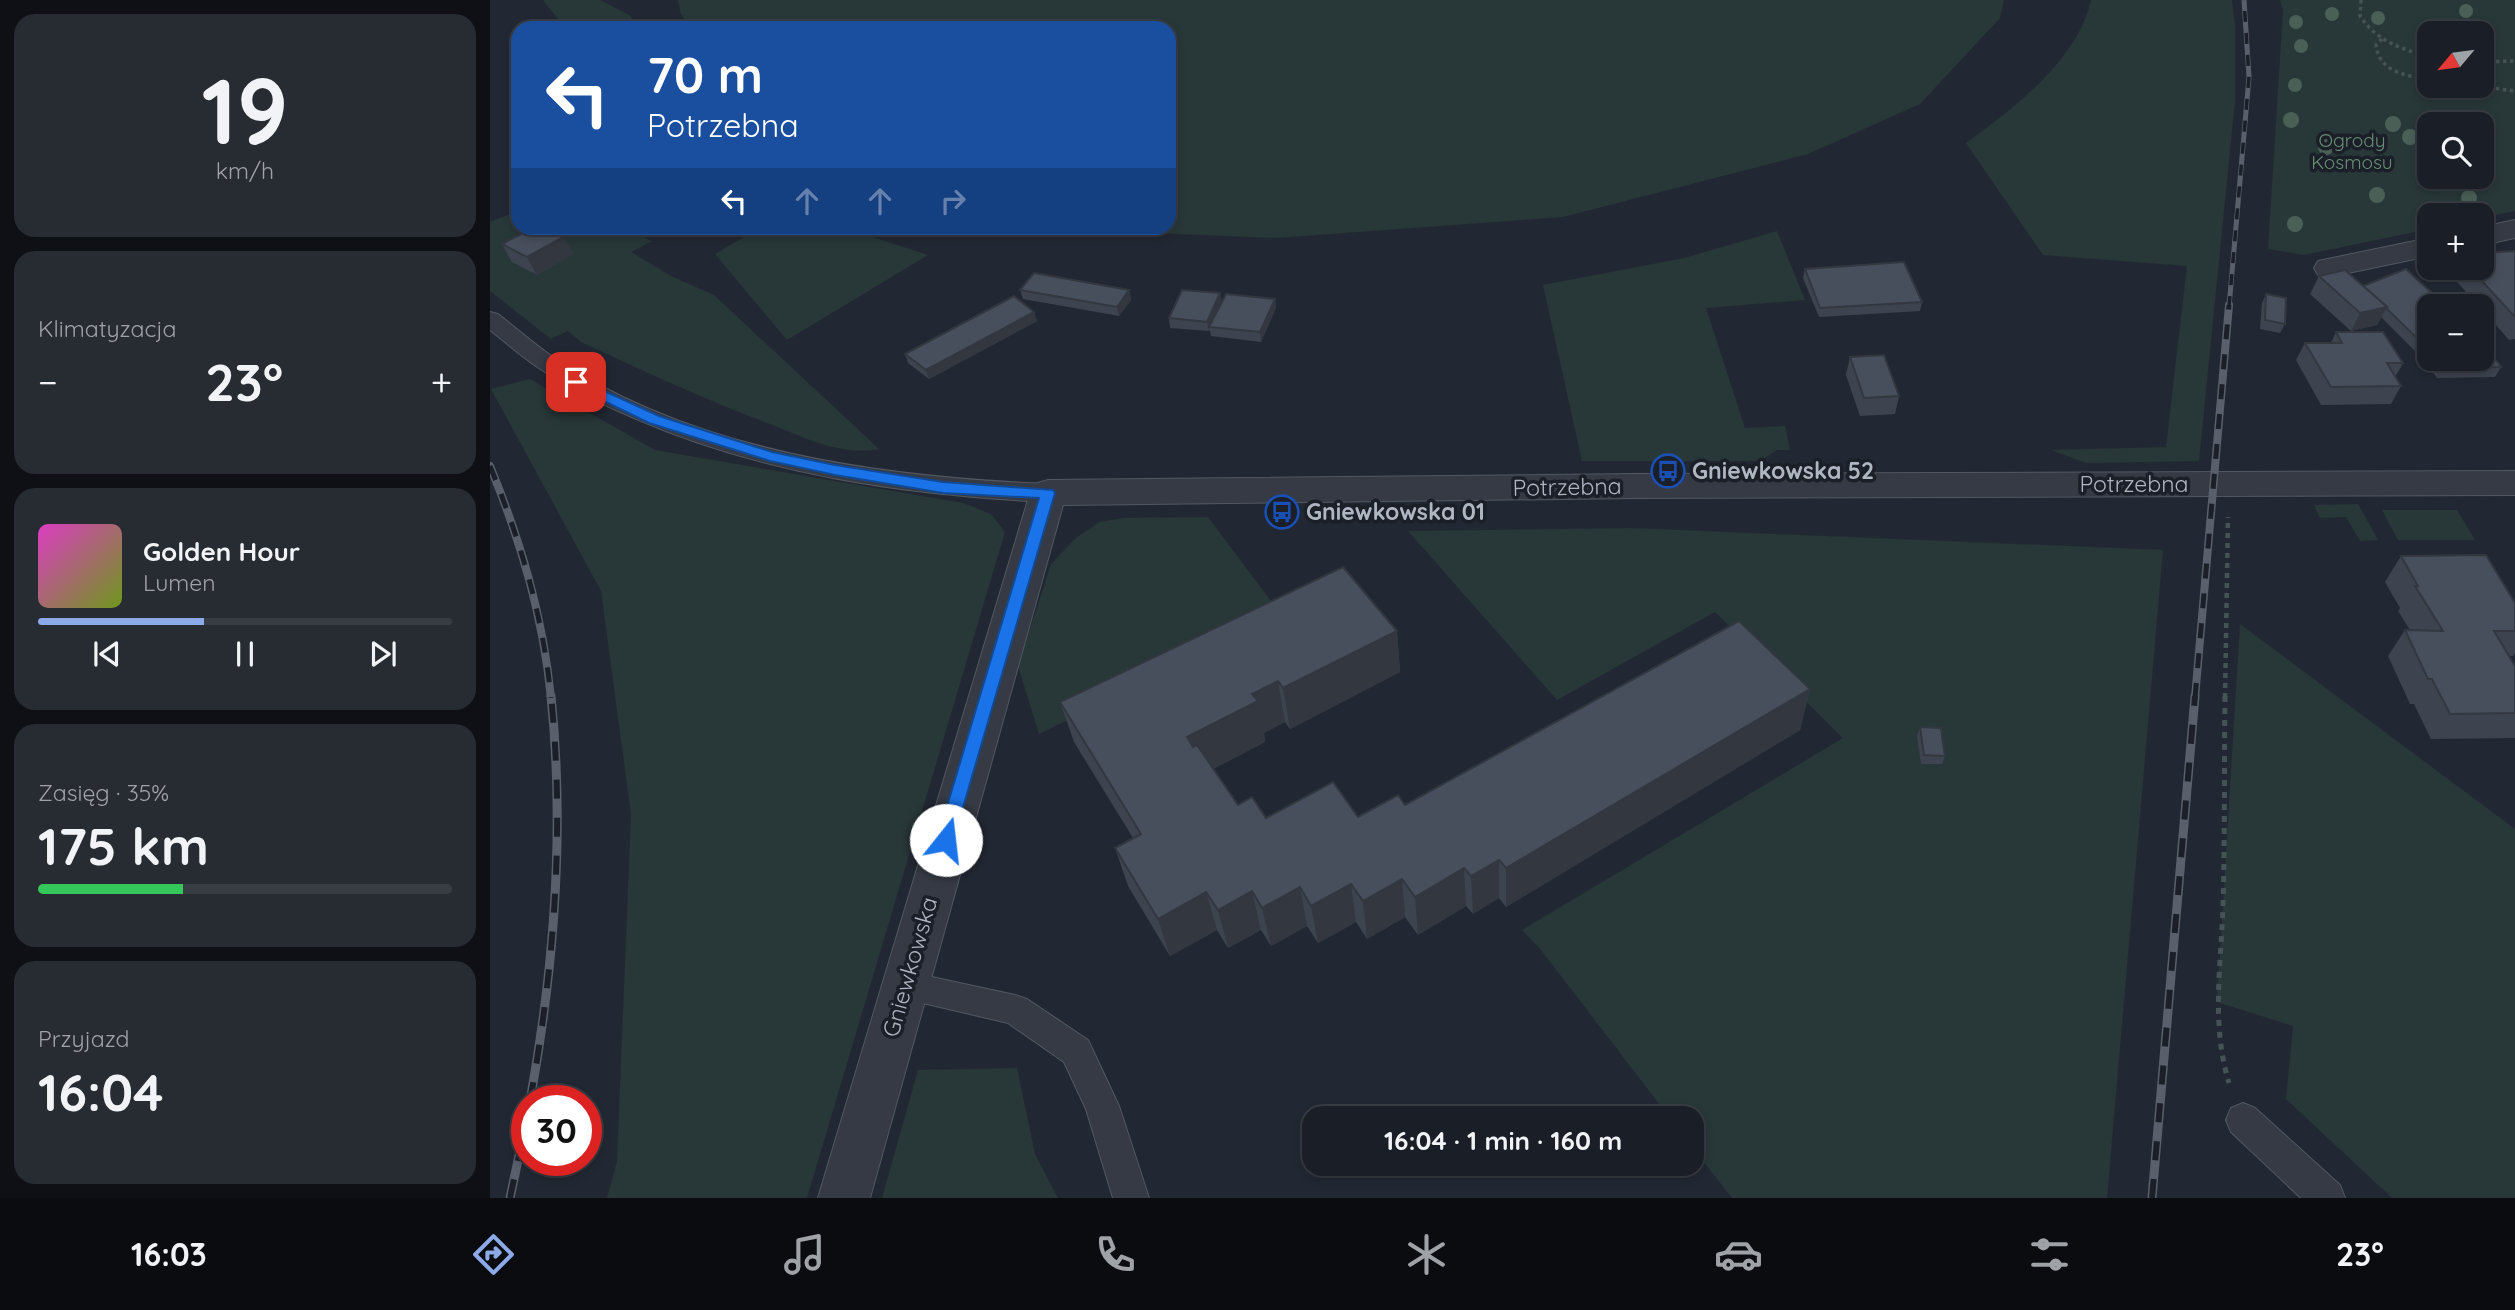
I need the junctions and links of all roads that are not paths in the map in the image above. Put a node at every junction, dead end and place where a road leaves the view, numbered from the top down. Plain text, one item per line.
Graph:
1 (2515, 229) edge
2 (2494, 233) edge
3 (2417, 250) edge
4 (2329, 268) dead end
5 (490, 319) edge
6 (2515, 483) edge
7 (1048, 493) junction
8 (904, 986) junction
9 (2243, 1120) road end
10 (844, 1198) edge
11 (1131, 1198) edge
12 (2327, 1198) edge

1 - 2 street
3 - 4 street
5 - 7 lane, Potrzebna
6 - 7 street, Potrzebna
7 - 8 street, Gniewkowska
8 - 10 street, Gniewkowska
8 - 11 lane
9 - 12 lane

